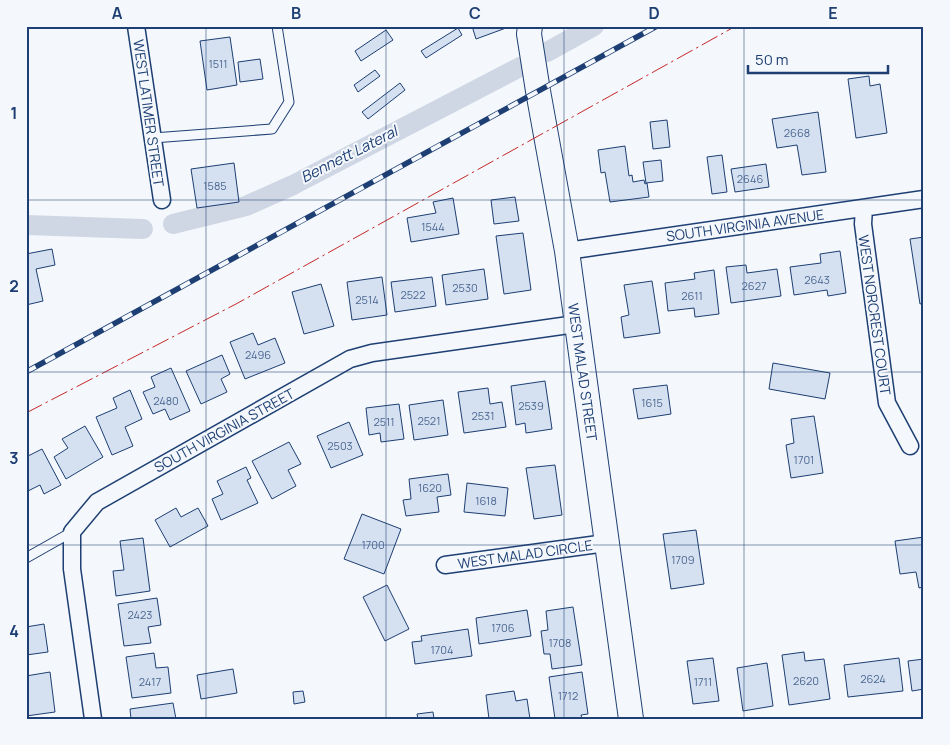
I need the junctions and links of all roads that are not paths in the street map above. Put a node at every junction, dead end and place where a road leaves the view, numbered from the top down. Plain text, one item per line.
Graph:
1 (277, 26) edge
2 (530, 26) edge
3 (140, 27) edge
4 (152, 138) junction
5 (924, 199) edge
6 (162, 200) dead end
7 (864, 208) junction
8 (567, 251) junction
9 (576, 324) junction
10 (910, 446) dead end
11 (72, 532) junction
12 (606, 543) junction
13 (26, 558) edge
14 (445, 565) dead end
15 (94, 719) edge
16 (630, 719) edge

1 - 4 lane
2 - 8 street, WEST MALAD STREET
3 - 4 street, WEST LATIMER STREET
4 - 6 street, WEST LATIMER STREET
5 - 7 street, SOUTH VIRGINIA AVENUE
7 - 8 street, SOUTH VIRGINIA AVENUE
7 - 10 street, WEST NORCREST COURT
8 - 9 street, WEST MALAD STREET
9 - 11 street, SOUTH VIRGINIA STREET
9 - 12 street, WEST MALAD STREET
11 - 13 lane
11 - 15 street
12 - 14 street, WEST MALAD CIRCLE
12 - 16 street, WEST MALAD STREET

